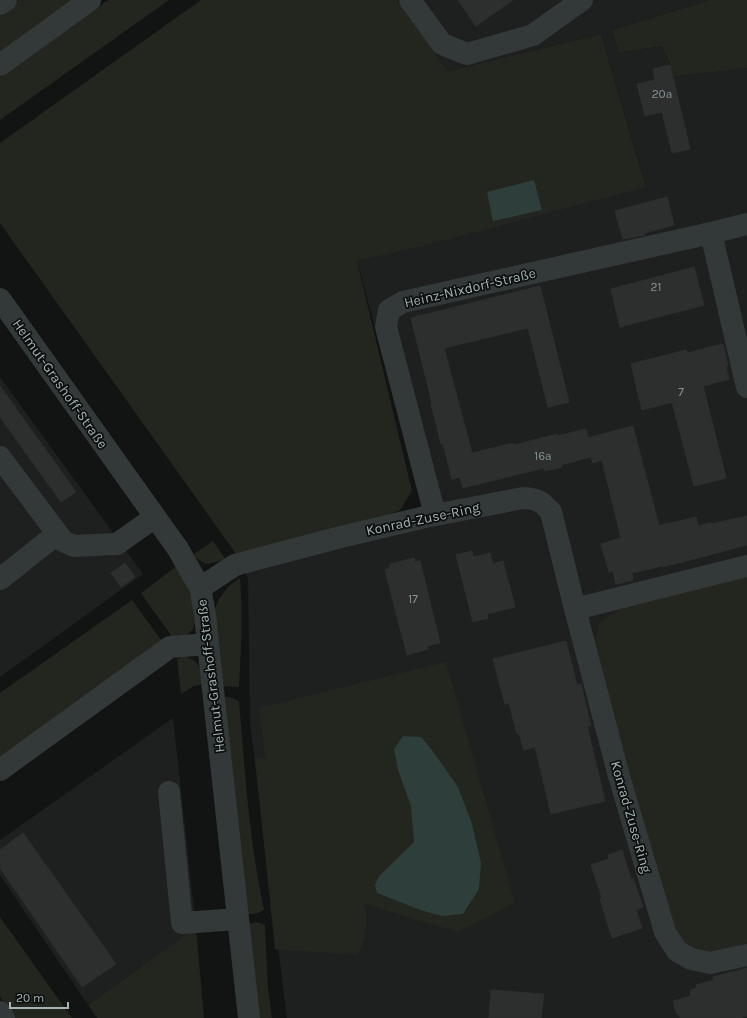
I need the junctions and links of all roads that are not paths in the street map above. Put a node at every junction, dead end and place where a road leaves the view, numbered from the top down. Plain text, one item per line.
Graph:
1 (6, 0) edge
2 (90, 0) edge
3 (410, 0) edge
4 (582, 0) edge
5 (0, 4) edge
6 (0, 65) edge
7 (747, 224) edge
8 (711, 234) junction
9 (0, 299) edge
10 (747, 387) edge
11 (0, 457) edge
12 (435, 515) junction
13 (155, 517) junction
14 (57, 534) junction
15 (747, 566) edge
16 (0, 578) edge
17 (200, 588) junction
18 (575, 609) junction
19 (208, 644) junction
20 (0, 770) edge
21 (169, 792) dead end
22 (238, 919) junction
23 (747, 955) edge
24 (0, 1012) edge
25 (4, 1018) edge
26 (249, 1018) edge

1 - 5 street
2 - 6 street
3 - 4 street
7 - 8 street, Heinz-Nixdorf-Straße
8 - 10 street
8 - 12 street, Heinz-Nixdorf-Straße
9 - 13 street, Helmut-Grashoff-Straße
11 - 14 street
12 - 17 street, Konrad-Zuse-Ring
12 - 18 street, Konrad-Zuse-Ring
13 - 14 street
13 - 17 street, Helmut-Grashoff-Straße
14 - 16 street
15 - 18 street
17 - 19 street, Helmut-Grashoff-Straße
18 - 23 street, Konrad-Zuse-Ring
19 - 20 street
19 - 22 street, Helmut-Grashoff-Straße
21 - 22 street
22 - 26 street, Helmut-Grashoff-Straße
24 - 25 street

